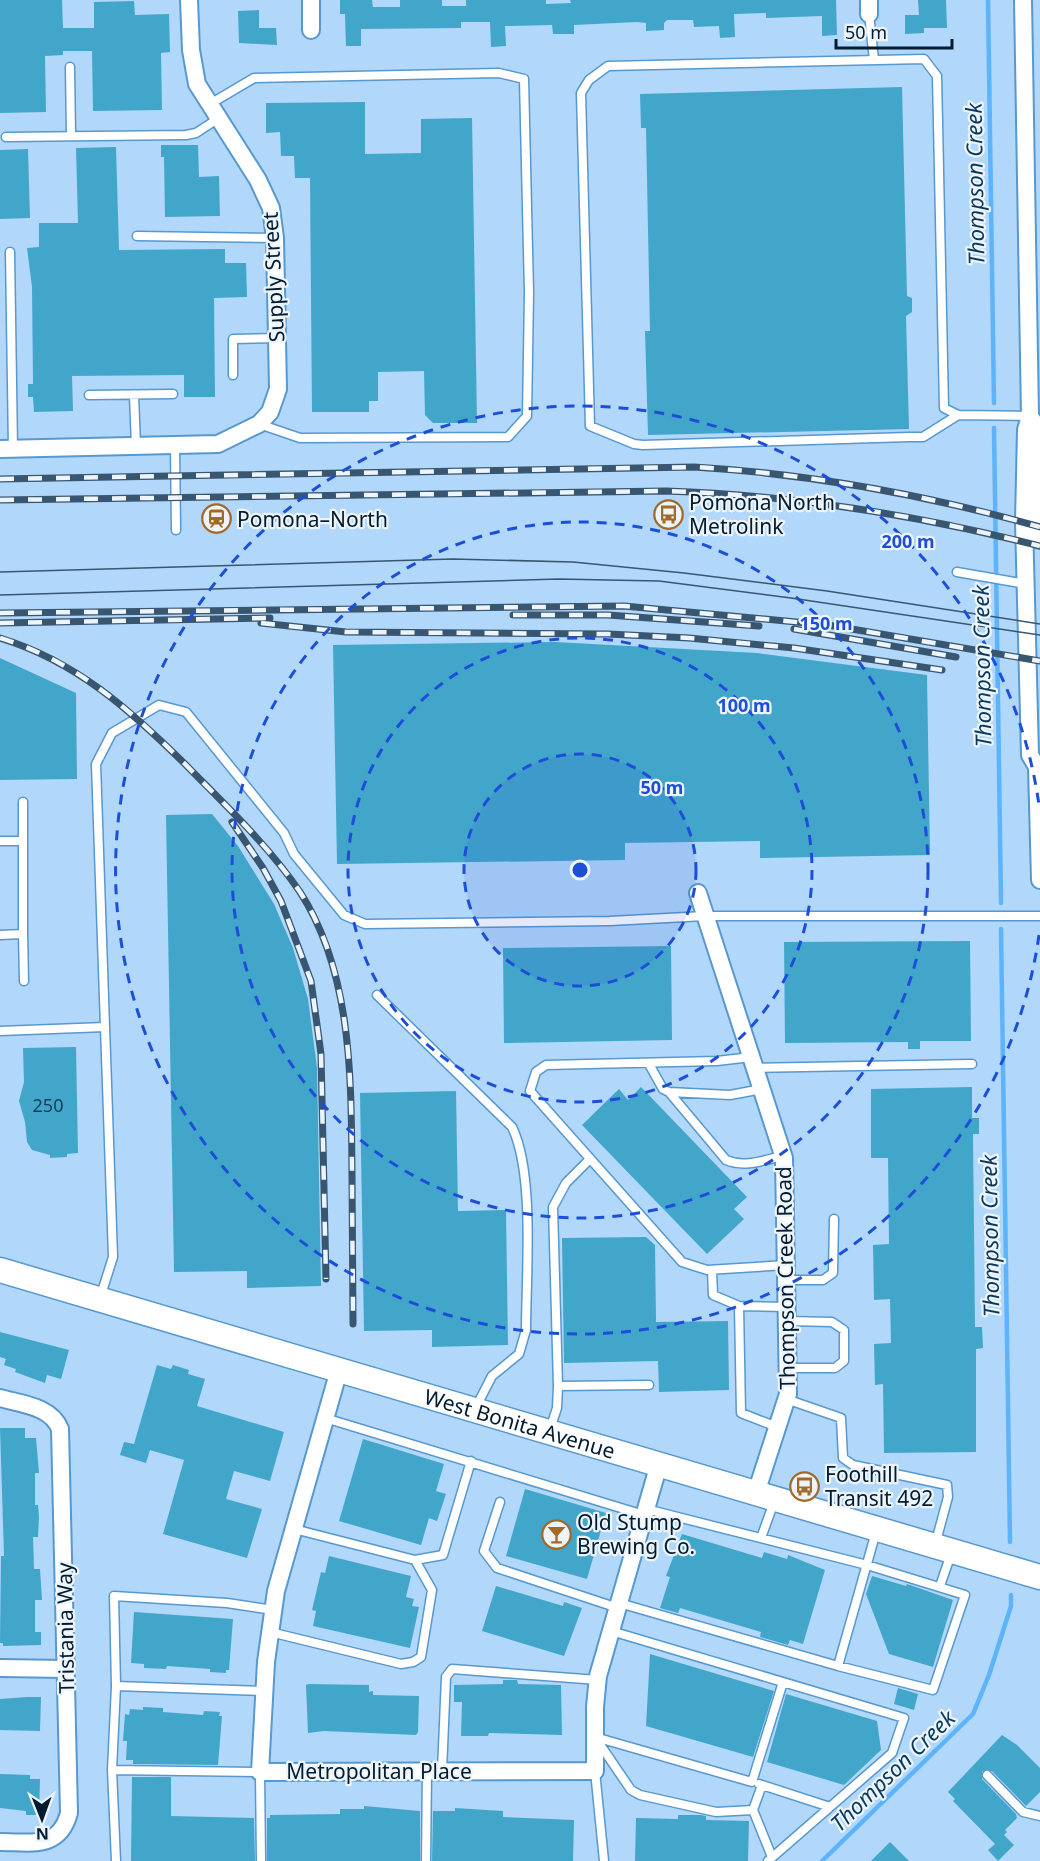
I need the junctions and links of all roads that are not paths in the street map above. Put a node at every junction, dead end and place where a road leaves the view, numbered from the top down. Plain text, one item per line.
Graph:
1 (189, 0) edge
2 (311, 0) edge
3 (1023, 0) edge
4 (869, 7) edge
5 (311, 30) dead end
6 (874, 60) junction
7 (70, 67) dead end
8 (210, 104) junction
9 (219, 118) junction
10 (71, 136) junction
11 (6, 137) dead end
12 (137, 236) dead end
13 (275, 238) junction
14 (10, 252) dead end
15 (1034, 277) edge
16 (277, 338) junction
17 (233, 375) dead end
18 (173, 394) dead end
19 (134, 395) junction
20 (89, 396) dead end
21 (958, 415) junction
22 (1030, 416) junction
23 (259, 424) junction
24 (136, 446) junction
25 (175, 446) junction
26 (6, 449) edge
27 (176, 530) dead end
28 (1040, 540) edge
29 (957, 572) dead end
30 (1021, 583) junction
31 (1038, 764) edge
32 (23, 802) dead end
33 (0, 841) edge
34 (23, 841) junction
35 (1040, 880) edge
36 (698, 892) dead end
37 (705, 916) junction
38 (1040, 916) edge
39 (0, 934) edge
40 (23, 934) junction
41 (24, 981) dead end
42 (377, 995) dead end
43 (105, 1027) junction
44 (0, 1031) edge
45 (753, 1063) junction
46 (649, 1064) junction
47 (972, 1064) dead end
48 (762, 1089) junction
49 (669, 1092) junction
50 (783, 1156) junction
51 (589, 1160) junction
52 (834, 1219) dead end
53 (0, 1270) edge
54 (712, 1270) junction
55 (786, 1272) junction
56 (99, 1299) junction
57 (740, 1306) junction
58 (787, 1314) junction
59 (788, 1368) junction
60 (339, 1370) junction
61 (649, 1385) dead end
62 (558, 1386) junction
63 (0, 1398) edge
64 (786, 1399) junction
65 (474, 1410) junction
66 (325, 1418) junction
67 (777, 1427) junction
68 (549, 1432) junction
69 (471, 1461) junction
70 (658, 1464) junction
71 (766, 1496) junction
72 (500, 1502) dead end
73 (645, 1512) junction
74 (294, 1529) junction
75 (877, 1529) junction
76 (761, 1538) junction
77 (943, 1548) junction
78 (415, 1560) junction
79 (867, 1564) junction
80 (1040, 1577) edge
81 (940, 1586) junction
82 (618, 1605) junction
83 (273, 1610) junction
84 (611, 1631) junction
85 (270, 1632) junction
86 (838, 1666) junction
87 (0, 1668) edge
88 (66, 1669) junction
89 (598, 1680) junction
90 (783, 1683) junction
91 (116, 1686) junction
92 (264, 1691) junction
93 (595, 1737) junction
94 (112, 1770) junction
95 (434, 1771) junction
96 (596, 1771) junction
97 (260, 1772) junction
98 (987, 1775) dead end
99 (752, 1782) junction
100 (762, 1785) junction
101 (830, 1807) junction
102 (753, 1810) junction
103 (1040, 1816) edge
104 (0, 1842) edge
105 (770, 1859) edge
106 (116, 1861) edge
107 (261, 1861) edge
108 (426, 1861) edge
109 (604, 1861) edge

1 - 8 street, Supply Street
2 - 5 street
3 - 15 street
4 - 6 lane
6 - 21 lane
6 - 21 lane
7 - 10 lane
8 - 9 street, Supply Street
8 - 23 lane
9 - 10 lane
9 - 13 street, Supply Street
10 - 11 lane
12 - 13 lane
13 - 16 street, Supply Street
14 - 26 lane
15 - 22 street
16 - 17 lane
16 - 23 street, Supply Street
18 - 19 lane
19 - 20 lane
19 - 24 lane
21 - 22 lane
22 - 28 street
22 - 30 street
23 - 25 street
24 - 25 street
24 - 26 street
25 - 27 lane
29 - 30 lane
30 - 31 street
31 - 35 street
32 - 34 lane
33 - 34 lane
34 - 40 lane
36 - 37 street, Thompson Creek Road
37 - 38 lane
37 - 43 lane
37 - 45 street, Thompson Creek Road
39 - 40 lane
40 - 41 lane
42 - 65 lane
43 - 44 lane
43 - 56 lane
45 - 46 lane
45 - 47 lane
45 - 48 street, Thompson Creek Road
46 - 49 lane
46 - 51 lane
48 - 49 lane
48 - 50 street, Thompson Creek Road
49 - 50 lane
50 - 55 street, Thompson Creek Road
51 - 54 lane
51 - 62 lane
52 - 55 lane
53 - 56 main road, West Bonita Avenue
54 - 55 lane
54 - 57 lane
55 - 58 street, Thompson Creek Road
56 - 60 main road, West Bonita Avenue
57 - 58 lane
57 - 67 lane
58 - 59 street, Thompson Creek Road
58 - 59 lane
59 - 64 street, Thompson Creek Road
60 - 65 main road, West Bonita Avenue
60 - 66 street, Metropolitan Place
61 - 62 lane
62 - 68 lane
63 - 88 street, Tristania Way
64 - 67 street, Thompson Creek Road
64 - 77 lane
65 - 68 main road, West Bonita Avenue
66 - 69 lane
66 - 74 street, Metropolitan Place
67 - 71 street, Thompson Creek Road
68 - 70 main road, West Bonita Avenue
69 - 73 lane
69 - 78 lane
70 - 71 main road, West Bonita Avenue
70 - 73 street
71 - 75 main road, West Bonita Avenue
71 - 76 lane
72 - 82 lane
73 - 76 lane
73 - 82 street
74 - 78 lane
74 - 83 street, Metropolitan Place
75 - 77 main road, West Bonita Avenue
75 - 79 lane
76 - 79 lane
77 - 80 main road, West Bonita Avenue
77 - 81 lane
78 - 85 lane
79 - 81 lane
79 - 86 lane
81 - 86 lane
82 - 84 street
82 - 86 lane
83 - 85 street, Metropolitan Place
83 - 91 lane
84 - 89 street
84 - 90 lane
85 - 92 street, Metropolitan Place
87 - 88 street
88 - 104 street, Tristania Way
89 - 93 street
89 - 95 lane
90 - 99 lane
90 - 101 lane
91 - 92 lane
91 - 94 lane
92 - 97 street, Metropolitan Place
93 - 96 street
93 - 99 lane
93 - 102 lane
94 - 97 lane
94 - 106 lane
95 - 96 street, Metropolitan Place
95 - 97 street, Metropolitan Place
95 - 108 lane
96 - 109 lane
97 - 107 lane
98 - 103 lane
99 - 100 lane
100 - 101 lane
100 - 102 lane
101 - 105 lane
102 - 105 lane

